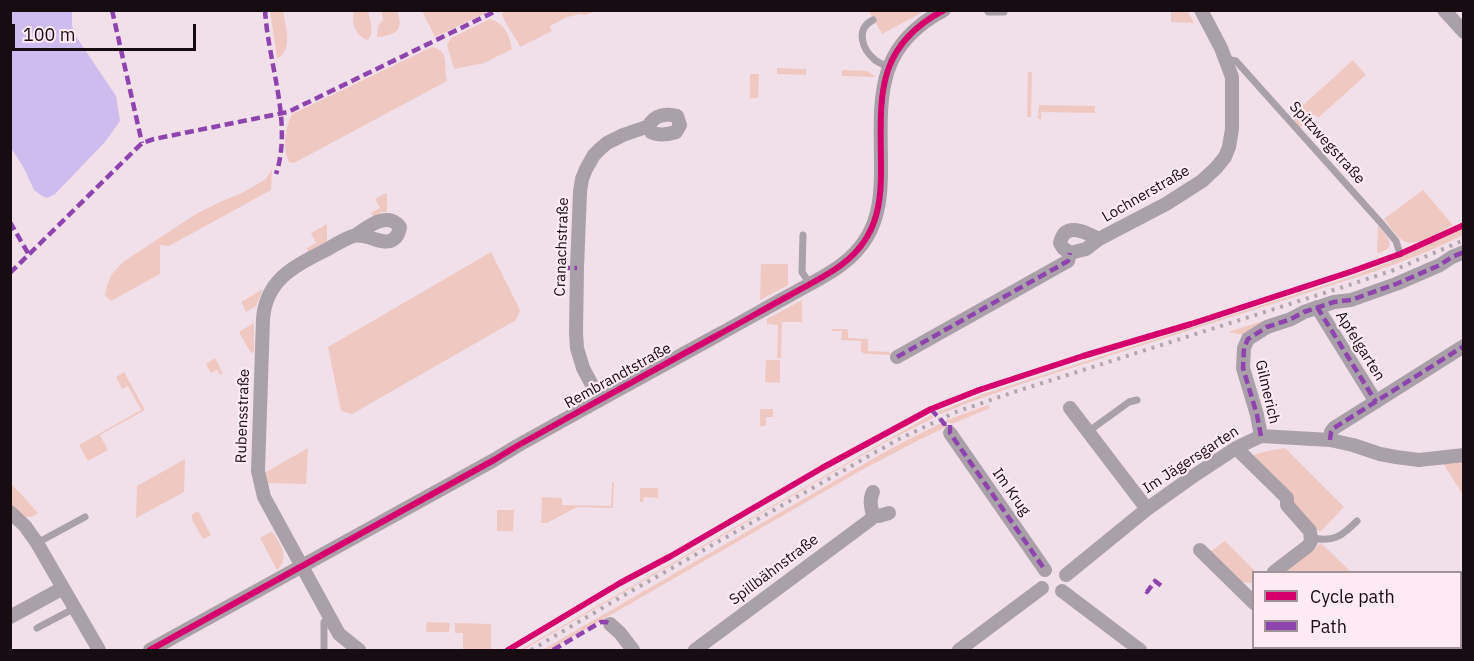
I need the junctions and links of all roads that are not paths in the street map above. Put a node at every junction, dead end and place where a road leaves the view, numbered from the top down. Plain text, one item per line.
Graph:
1 (944, 10) edge
2 (987, 10) edge
3 (1201, 10) edge
4 (1444, 10) edge
5 (1004, 12) dead end
6 (873, 20) dead end
7 (1464, 32) edge
8 (1226, 59) junction
9 (888, 67) junction
10 (649, 126) dead end
11 (803, 235) dead end
12 (354, 236) dead end
13 (1099, 239) junction
14 (1464, 252) edge
15 (1070, 253) junction
16 (1400, 254) dead end
17 (810, 284) junction
18 (1317, 307) junction
19 (1464, 346) edge
20 (897, 357) dead end
21 (600, 400) junction
22 (1137, 400) dead end
23 (1376, 402) junction
24 (1070, 408) dead end
25 (1089, 431) junction
26 (950, 433) dead end
27 (1261, 436) junction
28 (1330, 441) junction
29 (1236, 448) junction
30 (1464, 455) edge
31 (873, 492) dead end
32 (1148, 509) junction
33 (10, 512) edge
34 (889, 513) dead end
35 (873, 516) junction
36 (85, 517) dead end
37 (1357, 521) dead end
38 (1311, 538) junction
39 (37, 543) junction
40 (1200, 550) dead end
41 (301, 567) junction
42 (1045, 570) junction
43 (1277, 571) edge
44 (1066, 575) junction
45 (63, 588) junction
46 (1042, 588) junction
47 (1062, 591) junction
48 (1251, 595) edge
49 (75, 608) junction
50 (10, 617) edge
51 (329, 618) junction
52 (610, 624) dead end
53 (37, 628) dead end
54 (1133, 649) edge
55 (99, 651) edge
56 (150, 651) edge
57 (324, 651) edge
58 (359, 651) edge
59 (633, 651) edge
60 (694, 651) edge
61 (958, 651) edge

1 - 9 street, Rembrandtstraße
2 - 5 lane
3 - 8 street, Lochnerstraße
4 - 7 street
6 - 9 lane
8 - 13 street, Lochnerstraße
8 - 16 lane, Spitzwegstraße
9 - 17 street, Rembrandtstraße
10 - 21 street, Cranachstraße
11 - 17 lane
12 - 41 street, Rubensstraße
13 - 15 street, Lochnerstraße
13 - 15 street, Lochnerstraße
14 - 18 street, Gilmerich
15 - 20 street, Lochnerstraße
17 - 21 street, Rembrandtstraße
18 - 23 street, Apfelgarten
18 - 27 street, Gilmerich
19 - 23 street, Apfelgarten
21 - 41 street, Rembrandtstraße
22 - 25 lane
23 - 28 street, Apfelgarten
24 - 25 street
25 - 32 street
26 - 42 street, Im Krug
27 - 28 street, Im Jägersgarten
27 - 29 street, Im Jägersgarten
28 - 30 street, Im Jägersgarten
29 - 32 street, Im Jägersgarten
29 - 38 street
31 - 35 street
32 - 44 street, Im Jägersgarten
33 - 39 street
34 - 35 street, Spillbähnstraße
35 - 60 street, Spillbähnstraße
36 - 39 lane
37 - 38 lane
38 - 43 street
39 - 45 street
40 - 48 street
41 - 51 street, Rubensstraße
41 - 56 street, Rembrandtstraße
42 - 44 street
42 - 46 street
44 - 47 street
45 - 49 street
45 - 50 street
46 - 47 street
46 - 61 street
47 - 54 street
49 - 53 lane
49 - 55 street
51 - 57 lane
51 - 58 street, Rubensstraße
52 - 59 street

